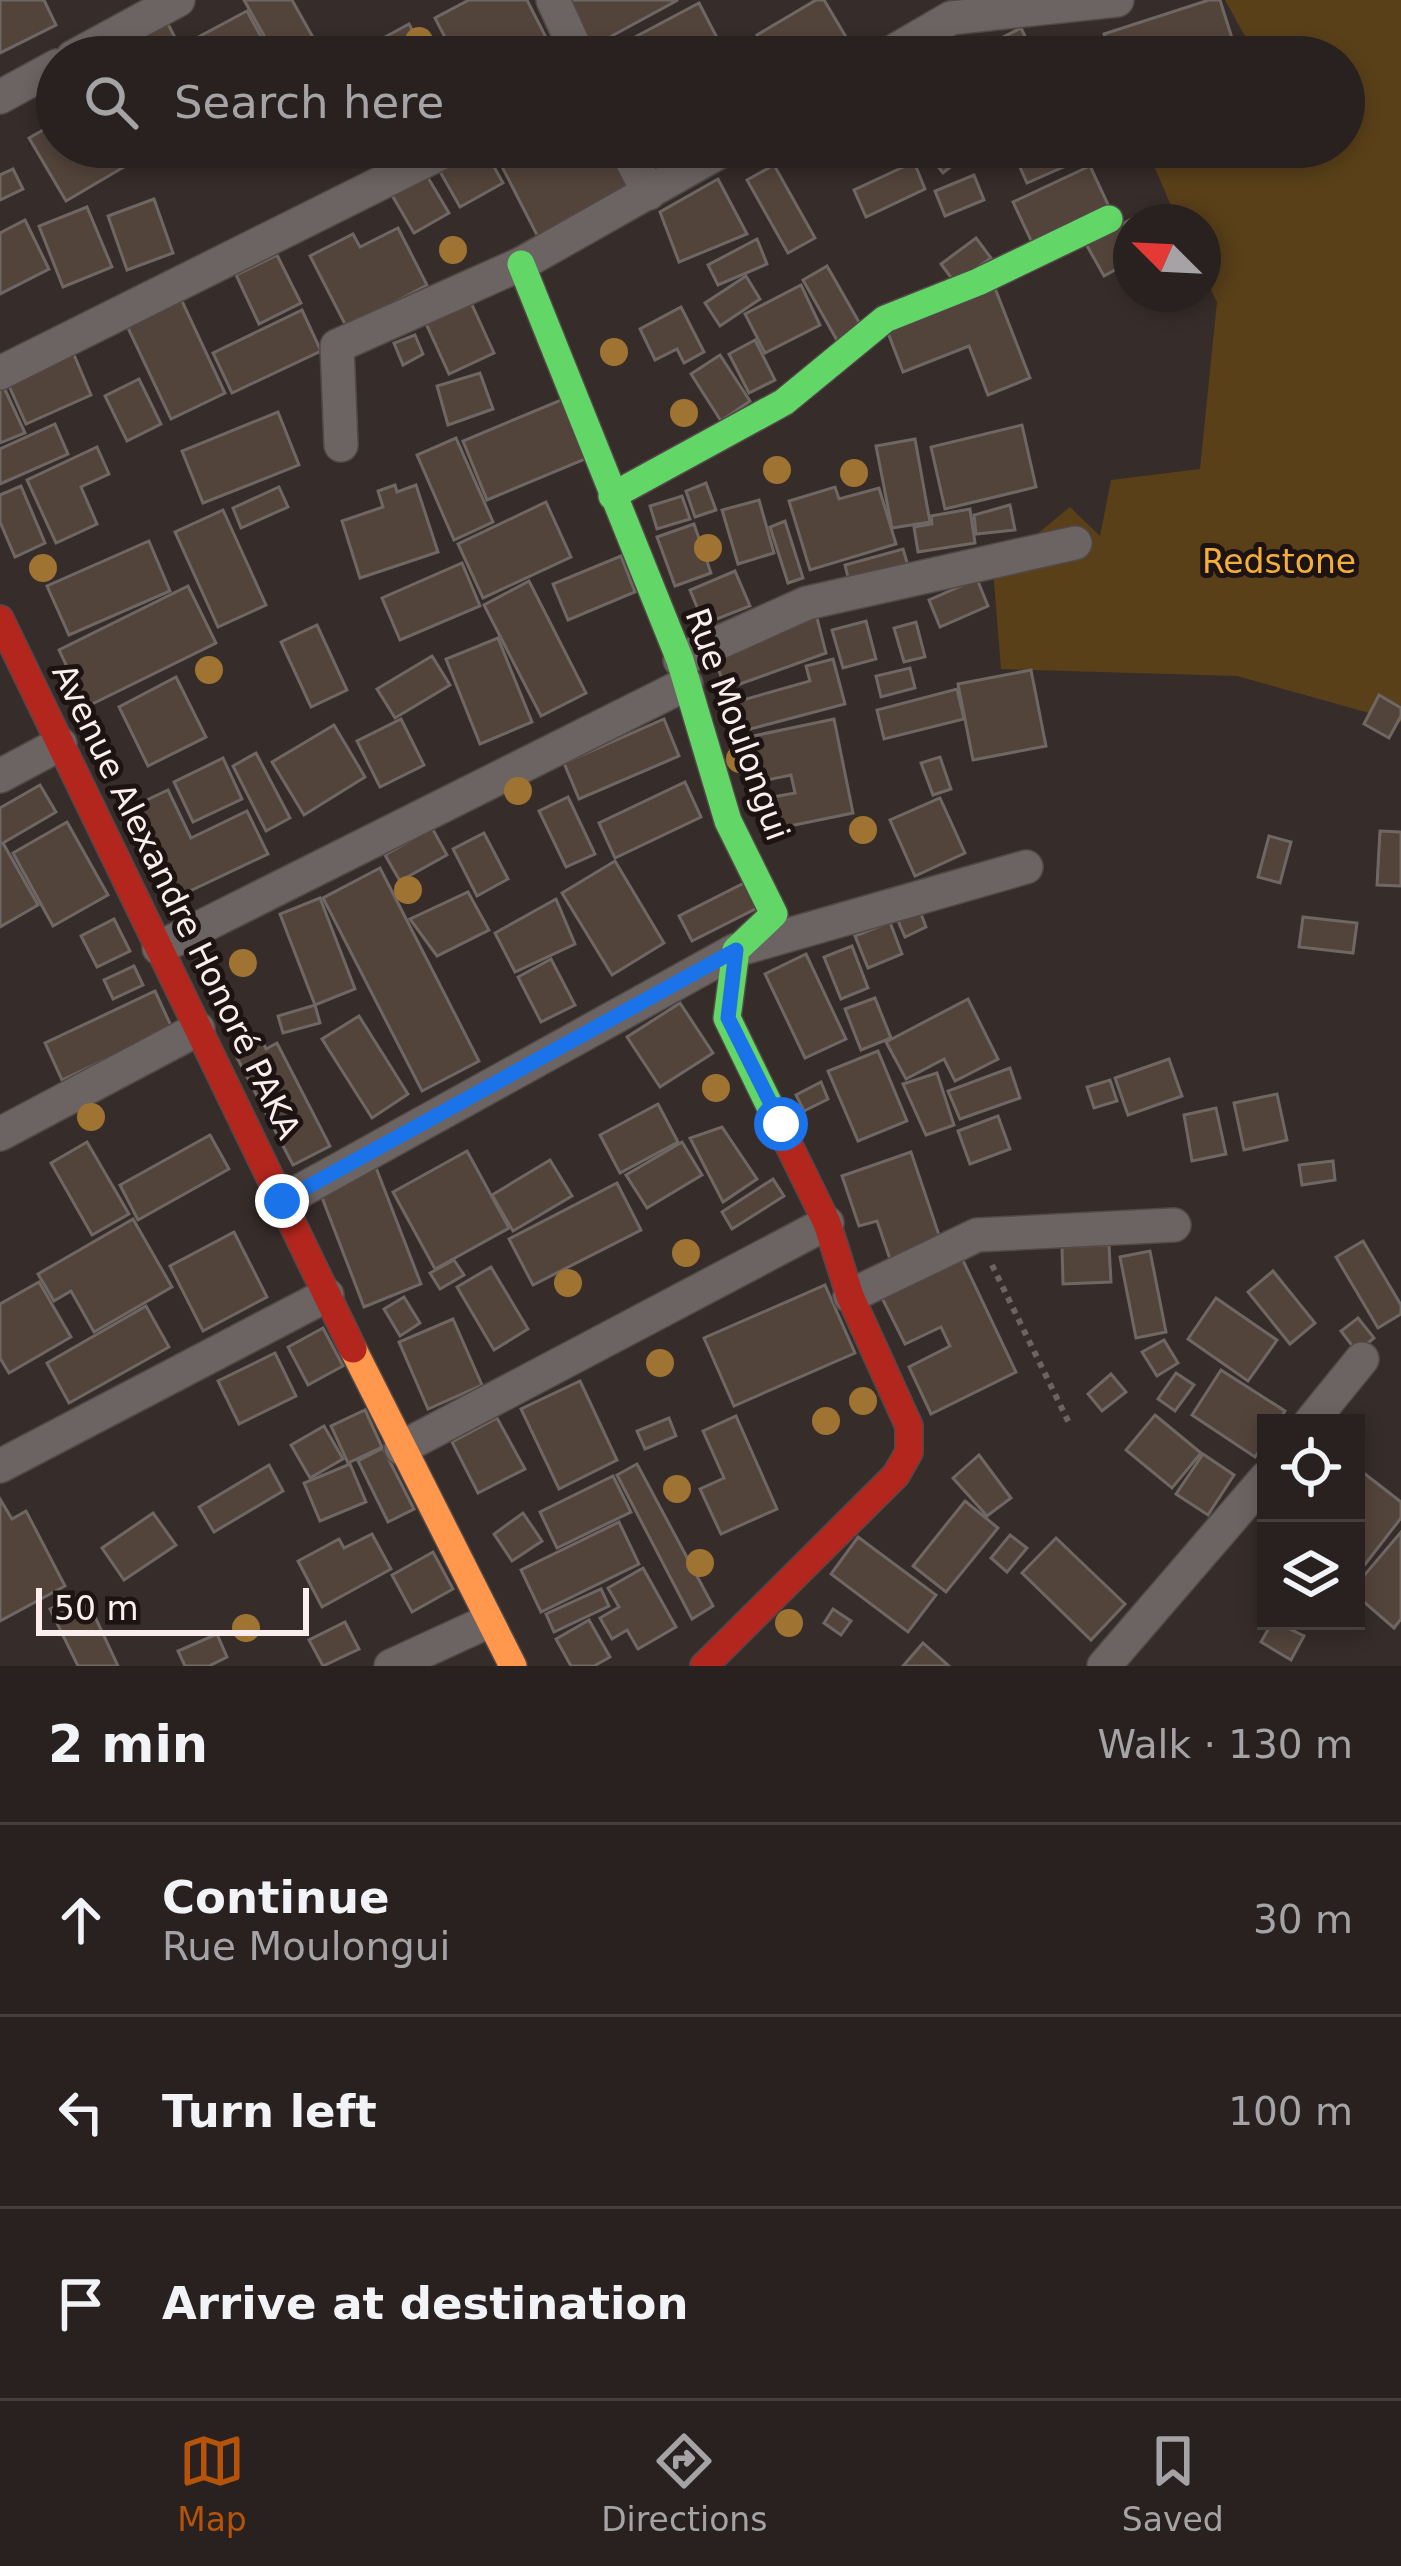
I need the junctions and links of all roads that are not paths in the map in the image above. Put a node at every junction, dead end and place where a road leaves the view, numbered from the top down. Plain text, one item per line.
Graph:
1 (178, 0) edge
2 (553, 0) edge
3 (1117, 0) edge
4 (951, 9) edge
5 (112, 36) edge
6 (570, 36) edge
7 (913, 36) edge
8 (36, 77) edge
9 (0, 97) edge
10 (411, 168) edge
11 (636, 168) edge
12 (692, 168) edge
13 (649, 193) junction
14 (1109, 219) dead end
15 (521, 264) junction
16 (0, 373) edge
17 (341, 446) dead end
18 (612, 496) junction
19 (1075, 543) dead end
20 (0, 619) edge
21 (683, 672) junction
22 (61, 744) junction
23 (0, 776) edge
24 (1026, 867) dead end
25 (159, 948) junction
26 (736, 950) junction
27 (198, 1028) junction
28 (0, 1134) edge
29 (282, 1201) junction
30 (826, 1222) junction
31 (1174, 1225) dead end
32 (327, 1295) junction
33 (850, 1296) junction
34 (1362, 1359) dead end
35 (1317, 1414) edge
36 (401, 1448) junction
37 (0, 1466) edge
38 (1257, 1488) edge
39 (487, 1622) junction
40 (392, 1666) edge
41 (513, 1666) edge
42 (704, 1666) edge
43 (1104, 1666) edge

1 - 5 street
2 - 6 street
3 - 4 street
4 - 7 street
8 - 9 street
10 - 16 street
11 - 13 street
12 - 13 street
13 - 15 street
14 - 18 street
15 - 17 street
15 - 18 street, Rue Moulongui
18 - 21 street, Rue Moulongui
19 - 21 street
20 - 22 street, Avenue Alexandre Honoré PAKA
21 - 25 street
21 - 26 street, Rue Moulongui
22 - 23 street
22 - 25 street, Avenue Alexandre Honoré PAKA
24 - 26 street
25 - 27 street, Avenue Alexandre Honoré PAKA
26 - 29 street
26 - 30 street
27 - 28 street
27 - 29 street, Avenue Alexandre Honoré PAKA
29 - 32 street, Avenue Alexandre Honoré PAKA
30 - 33 street
30 - 36 street
31 - 33 street
32 - 36 street, Avenue Alexandre Honoré PAKA
32 - 37 street
33 - 42 street
34 - 35 street
36 - 39 street, Avenue Alexandre Honoré PAKA
38 - 43 street
39 - 40 street
39 - 41 street, Avenue Alexandre Honoré PAKA

